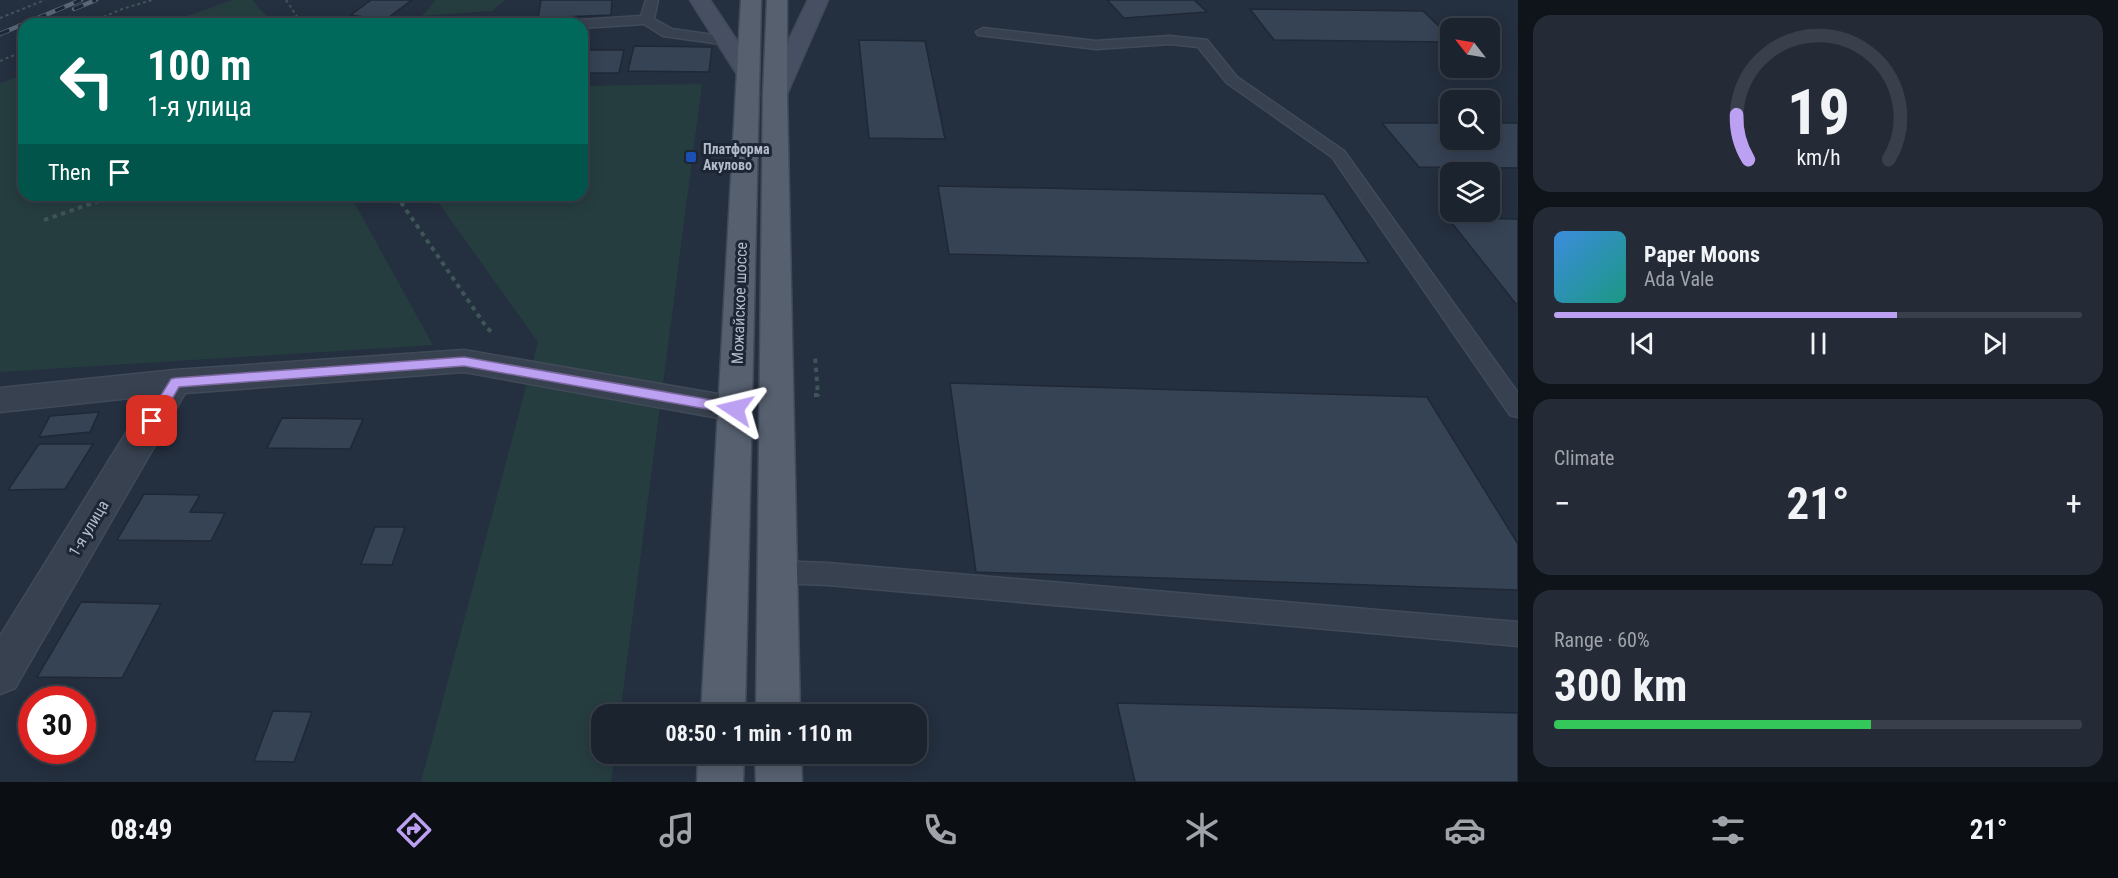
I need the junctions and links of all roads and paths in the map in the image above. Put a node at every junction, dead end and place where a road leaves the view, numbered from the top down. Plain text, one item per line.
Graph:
1 (45, 0) edge
2 (152, 0) edge
3 (286, 0) edge
4 (652, 0) edge
5 (700, 0) edge
6 (751, 0) edge
7 (777, 0) edge
8 (818, 0) edge
9 (0, 18) edge
10 (103, 18) edge
11 (298, 18) edge
12 (647, 20) junction
13 (588, 24) edge
14 (983, 32) dead end
15 (728, 41) junction
16 (18, 54) edge
17 (0, 61) edge
18 (748, 74) junction
19 (775, 94) junction
20 (98, 201) edge
21 (400, 201) edge
22 (44, 219) dead end
23 (496, 335) dead end
24 (175, 382) junction
25 (0, 400) edge
26 (735, 409) junction
27 (1518, 409) edge
28 (776, 572) junction
29 (1518, 634) edge
30 (0, 674) edge
31 (723, 704) edge
32 (778, 704) edge
33 (721, 764) edge
34 (778, 764) edge
35 (720, 782) edge
36 (778, 782) edge

1 - 9 path
2 - 10 path
3 - 11 path
4 - 12 lane
5 - 15 street
6 - 18 main road, Можайское шоссе
7 - 19 main road, Можайское шоссе
8 - 19 street
12 - 13 lane
12 - 15 lane
14 - 27 lane
15 - 18 street
16 - 17 path
18 - 26 main road, Можайское шоссе
19 - 28 main road, Можайское шоссе
20 - 22 path
21 - 23 path
24 - 25 street
24 - 26 street
24 - 30 street, 1-я улица
26 - 31 main road, Можайское шоссе
28 - 29 lane
28 - 32 main road, Можайское шоссе
33 - 35 main road
34 - 36 main road

